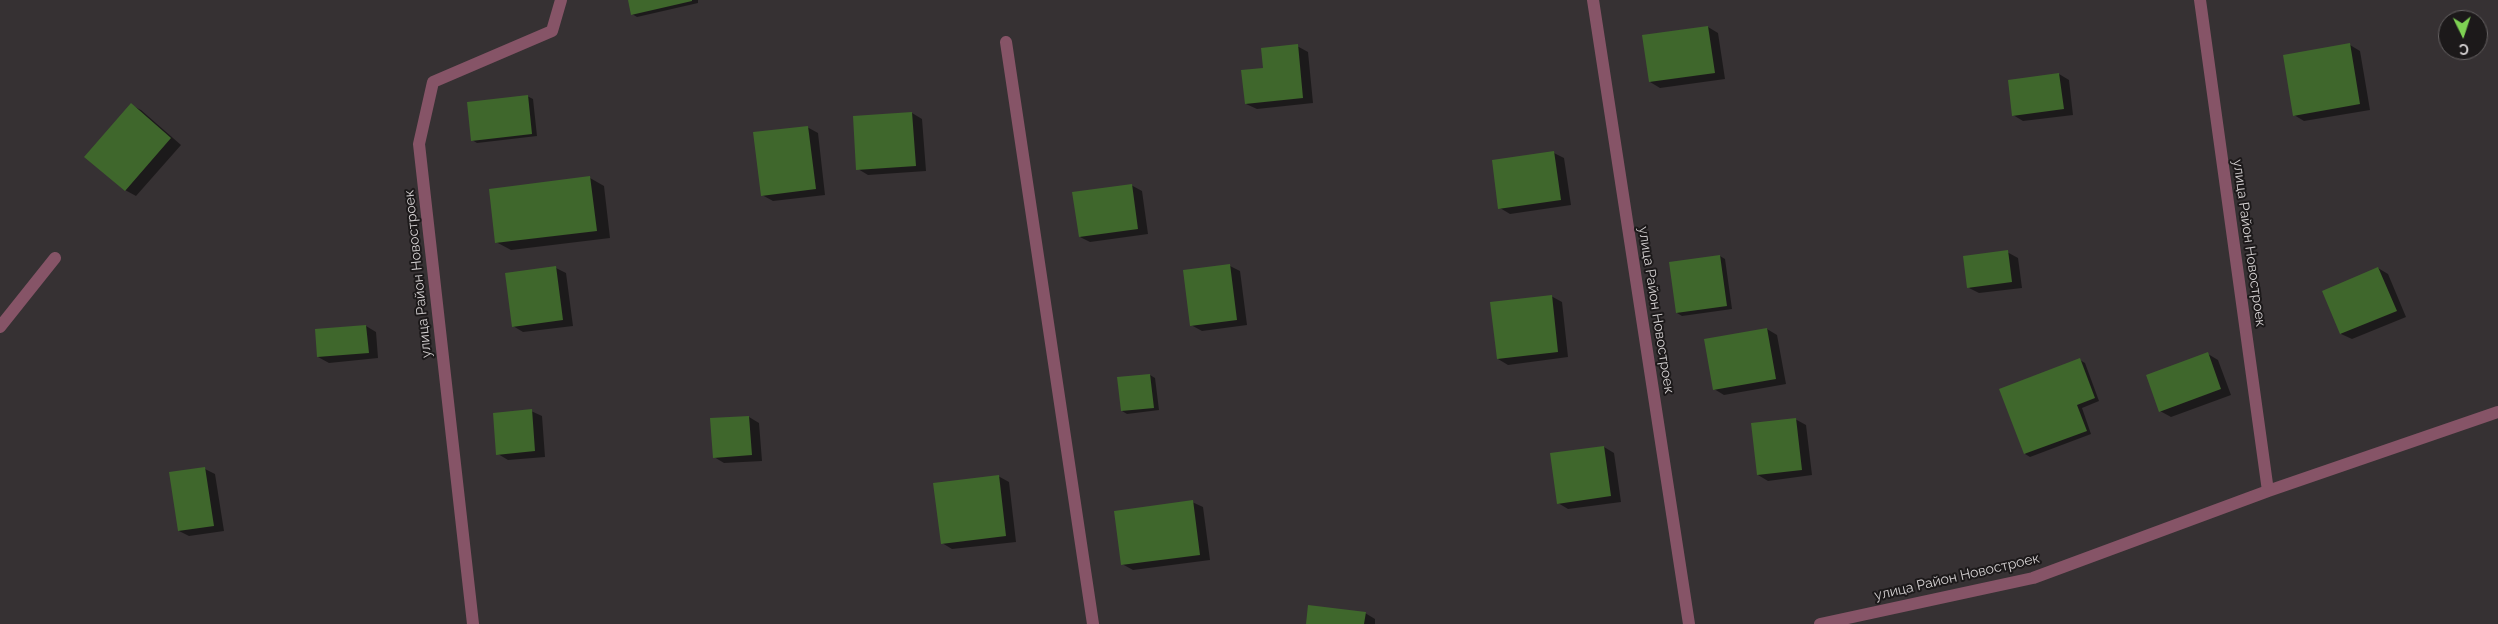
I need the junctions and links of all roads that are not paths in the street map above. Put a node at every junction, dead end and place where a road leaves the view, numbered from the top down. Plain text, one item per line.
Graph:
1 (561, 0) edge
2 (1594, 0) edge
3 (2200, 0) edge
4 (1006, 42) dead end
5 (55, 258) dead end
6 (0, 327) edge
7 (2498, 412) edge
8 (2268, 491) junction
9 (473, 624) edge
10 (1093, 624) edge
11 (1689, 624) edge
12 (1820, 624) edge

1 - 9 street, улица Район Новостроек
2 - 11 street, улица Район Новостроек
3 - 8 street, улица Район Новостроек
4 - 10 street
5 - 6 street
7 - 8 street, улица Район Новостроек
8 - 12 street, улица Район Новостроек

